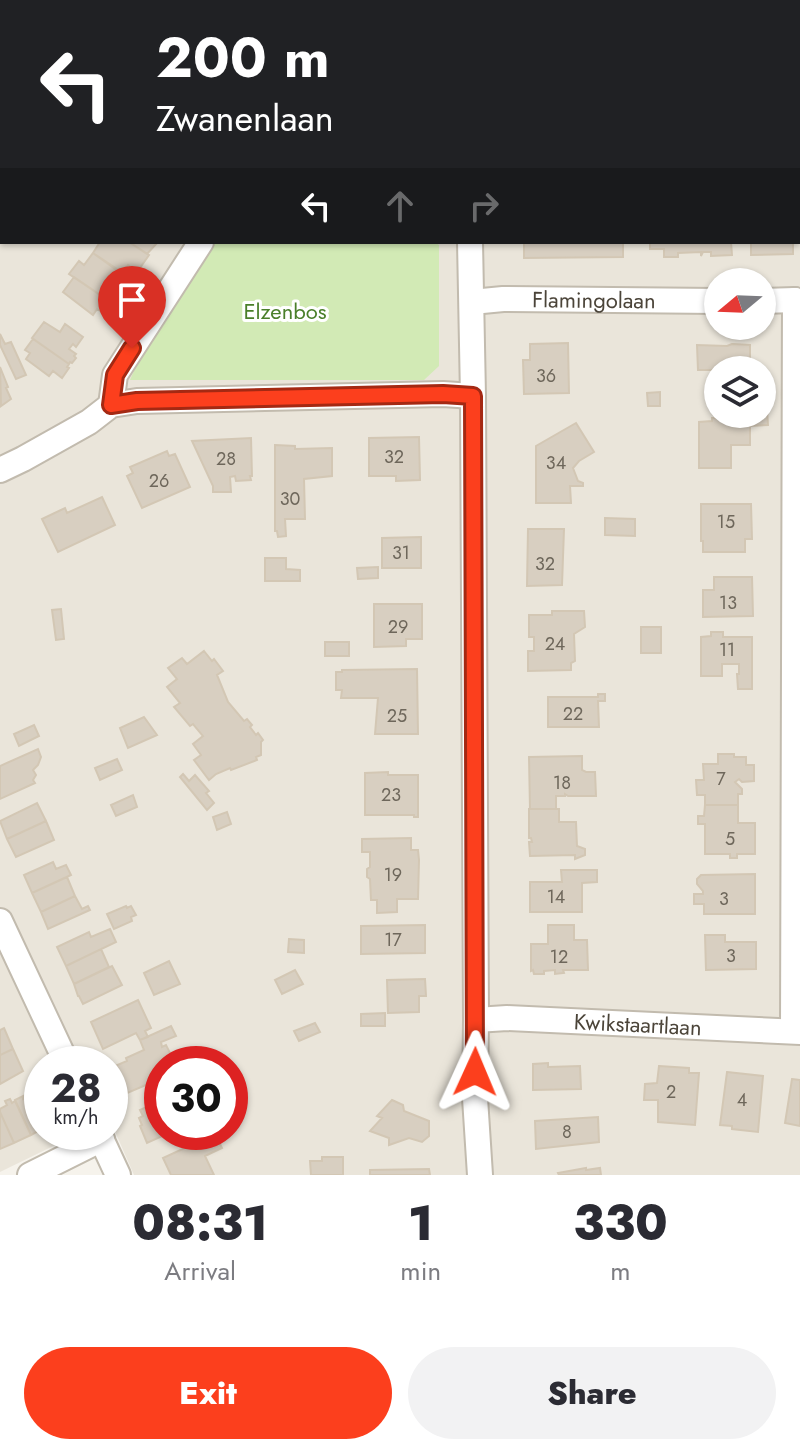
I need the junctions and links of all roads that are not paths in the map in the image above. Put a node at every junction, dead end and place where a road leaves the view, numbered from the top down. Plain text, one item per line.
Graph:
1 (200, 244) edge
2 (470, 244) edge
3 (704, 301) edge
4 (776, 301) edge
5 (472, 302) junction
6 (798, 302) edge
7 (473, 396) junction
8 (111, 405) junction
9 (0, 470) edge
10 (0, 921) edge
11 (476, 1020) junction
12 (796, 1031) edge
13 (59, 1046) edge
14 (75, 1150) edge
15 (106, 1150) edge
16 (30, 1175) edge
17 (118, 1175) edge
18 (480, 1175) edge

1 - 8 street
2 - 5 street
3 - 5 street, Flamingolaan
4 - 6 street
5 - 7 street
6 - 12 street
7 - 8 street
7 - 11 street
8 - 9 street
10 - 13 street
11 - 12 street, Kwikstaartlaan
11 - 18 street
14 - 16 street
15 - 17 street

